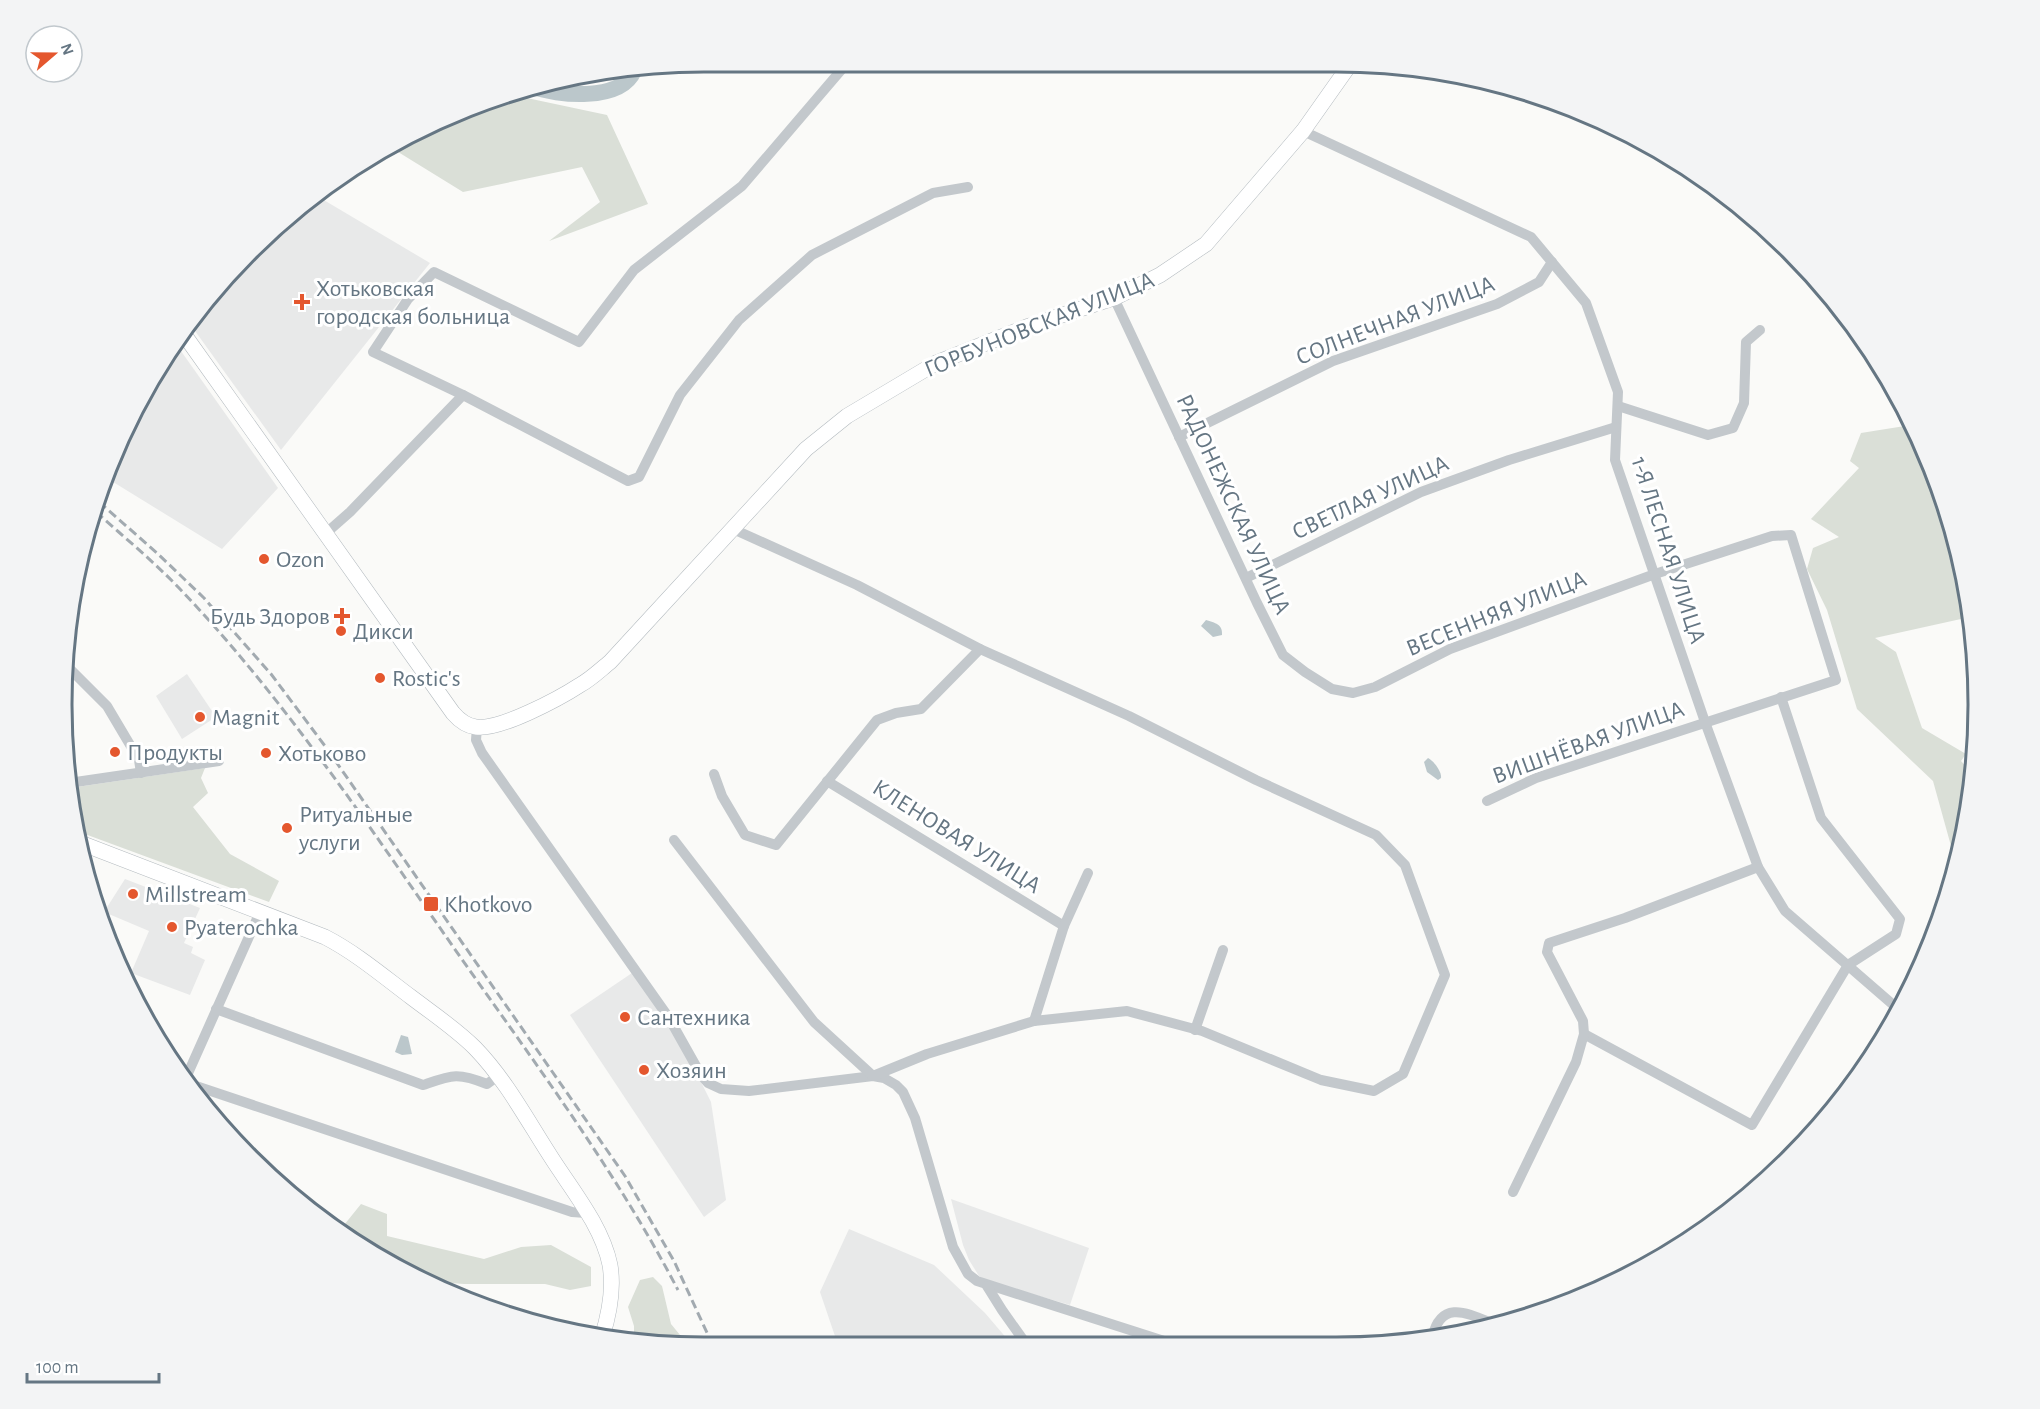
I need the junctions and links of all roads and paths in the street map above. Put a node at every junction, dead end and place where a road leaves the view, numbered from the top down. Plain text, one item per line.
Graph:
1 (839, 72) edge
2 (1345, 72) edge
3 (1303, 131) junction
4 (968, 187) dead end
5 (1552, 262) junction
6 (1114, 298) junction
7 (1760, 330) dead end
8 (188, 340) edge
9 (463, 395) junction
10 (1618, 406) junction
11 (1616, 427) junction
12 (1179, 437) junction
13 (733, 529) junction
14 (325, 534) junction
15 (1655, 574) junction
16 (1246, 578) junction
17 (980, 650) junction
18 (73, 672) edge
19 (1353, 693) joint
20 (1781, 698) junction
21 (1705, 722) junction
22 (477, 728) junction
23 (219, 761) dead end
24 (141, 773) junction
25 (714, 774) dead end
26 (827, 781) junction
27 (77, 782) edge
28 (1486, 801) dead end
29 (674, 840) dead end
30 (89, 846) edge
31 (1758, 867) junction
32 (1088, 873) dead end
33 (260, 912) junction
34 (1064, 926) junction
35 (1223, 950) dead end
36 (1848, 965) junction
37 (1892, 1004) edge
38 (216, 1009) junction
39 (1035, 1021) junction
40 (1195, 1030) junction
41 (1584, 1034) junction
42 (190, 1072) edge
43 (498, 1076) junction
44 (873, 1076) junction
45 (201, 1087) edge
46 (1513, 1192) dead end
47 (586, 1212) junction
48 (987, 1286) junction
49 (1482, 1319) edge
50 (604, 1329) edge
51 (1434, 1329) edge
52 (1022, 1337) edge
53 (1153, 1337) edge

1 - 9 street
2 - 3 main road, ГОРБУНОВСКАЯ УЛИЦА
3 - 5 street, 1-Я ЛЕСНАЯ УЛИЦА
3 - 6 main road, ГОРБУНОВСКАЯ УЛИЦА
4 - 9 street
5 - 10 street, 1-Я ЛЕСНАЯ УЛИЦА
5 - 12 street, СОЛНЕЧНАЯ УЛИЦА
6 - 12 street, РАДОНЕЖСКАЯ УЛИЦА
6 - 13 main road, ГОРБУНОВСКАЯ УЛИЦА
7 - 10 street
8 - 14 main road
9 - 14 street
10 - 11 street, 1-Я ЛЕСНАЯ УЛИЦА
11 - 15 street, 1-Я ЛЕСНАЯ УЛИЦА
11 - 16 street, СВЕТЛАЯ УЛИЦА
12 - 16 street, РАДОНЕЖСКАЯ УЛИЦА
13 - 17 street
13 - 22 main road, ГОРБУНОВСКАЯ УЛИЦА
14 - 22 main road
15 - 19 street, ВЕСЕННЯЯ УЛИЦА
15 - 20 street, ВЕСЕННЯЯ УЛИЦА
15 - 21 street, 1-Я ЛЕСНАЯ УЛИЦА
16 - 19 street, РАДОНЕЖСКАЯ УЛИЦА
17 - 26 street
17 - 40 street
18 - 24 street
20 - 21 street, ВИШНЁВАЯ УЛИЦА
20 - 36 street
21 - 28 street, ВИШНЁВАЯ УЛИЦА
21 - 31 street, 1-Я ЛЕСНАЯ УЛИЦА
22 - 44 street
23 - 24 street
24 - 27 street
25 - 26 street
26 - 34 street, КЛЕНОВАЯ УЛИЦА
29 - 44 street
30 - 33 main road
31 - 36 street, 1-Я ЛЕСНАЯ УЛИЦА
31 - 41 street
32 - 34 street
33 - 38 street
33 - 43 main road
34 - 39 street
35 - 40 street
36 - 37 street, 1-Я ЛЕСНАЯ УЛИЦА
36 - 41 street
38 - 42 street
38 - 43 street
39 - 40 street
39 - 44 street
41 - 46 street
43 - 47 main road
44 - 48 street
45 - 47 street
47 - 50 main road
48 - 52 street
48 - 53 street
49 - 51 street

